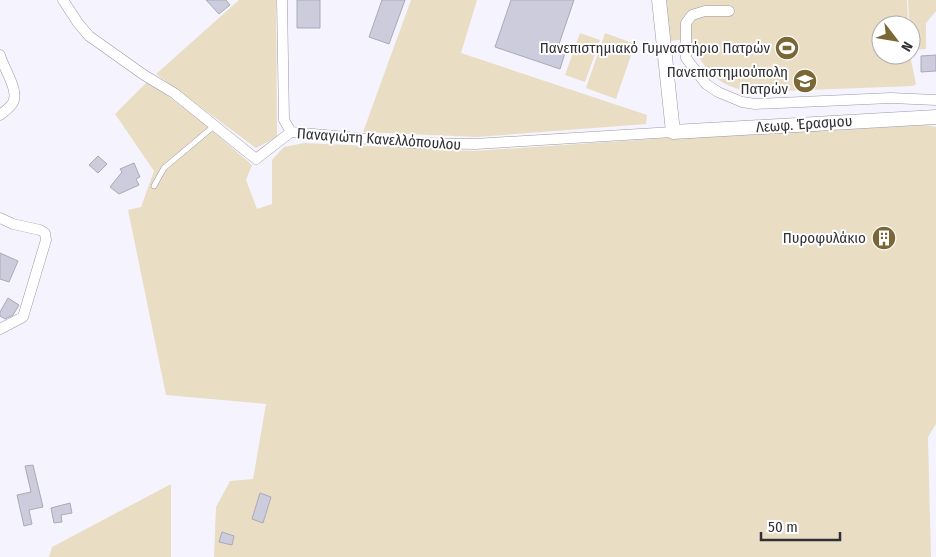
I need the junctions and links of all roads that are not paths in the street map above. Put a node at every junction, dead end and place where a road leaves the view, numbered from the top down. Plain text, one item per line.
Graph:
1 (63, 0) edge
2 (282, 0) edge
3 (659, 0) edge
4 (729, 11) dead end
5 (0, 55) edge
6 (936, 100) edge
7 (0, 115) edge
8 (936, 117) edge
9 (214, 126) junction
10 (291, 132) junction
11 (673, 132) junction
12 (154, 186) dead end
13 (0, 218) edge
14 (0, 329) edge

1 - 9 street, Παναγιώτη Κανελλόπουλου
2 - 10 street
3 - 11 street
4 - 6 street
5 - 7 street
8 - 11 street, Λεωφ. Έρασμου
9 - 10 street, Παναγιώτη Κανελλόπουλου
9 - 12 lane
10 - 11 street, Παναγιώτη Κανελλόπουλου
13 - 14 street

